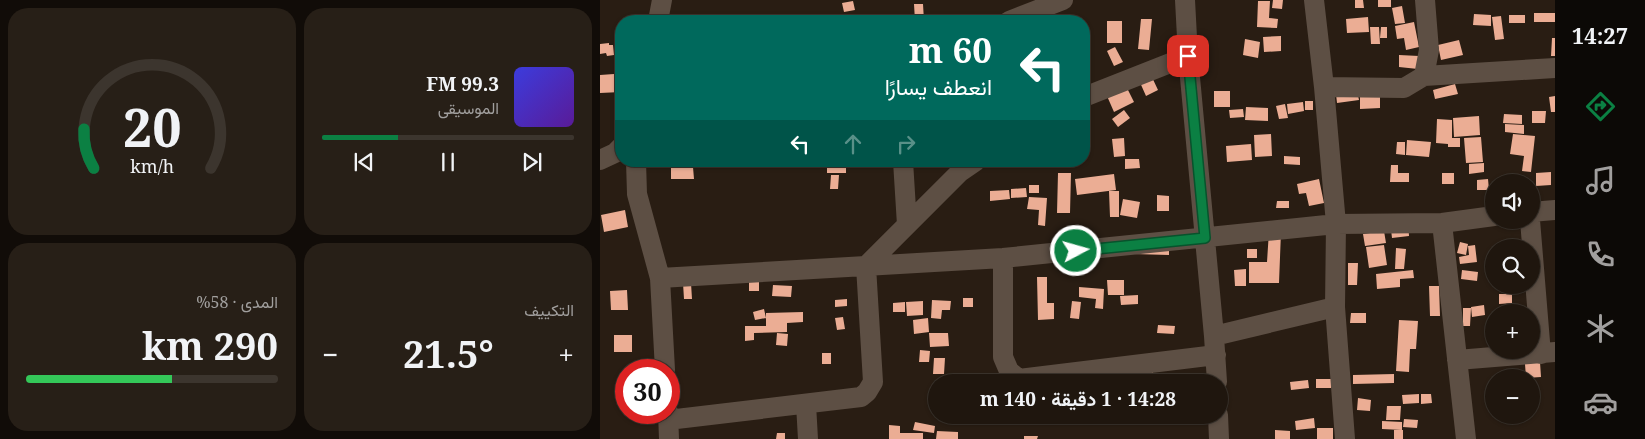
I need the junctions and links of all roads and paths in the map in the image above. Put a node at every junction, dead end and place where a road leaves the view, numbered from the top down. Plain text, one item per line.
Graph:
1 (662, 0) edge
2 (1185, 0) edge
3 (1314, 0) edge
4 (1425, 0) edge
5 (1057, 9) edge
6 (659, 15) edge
7 (1033, 15) edge
8 (1188, 56) junction
9 (1555, 68) edge
10 (1424, 76) junction
11 (1324, 87) junction
12 (1090, 95) edge
13 (615, 153) edge
14 (600, 160) edge
15 (636, 167) edge
16 (903, 167) edge
17 (967, 167) edge
18 (1555, 210) edge
19 (1540, 211) edge
20 (1485, 217) edge
21 (1442, 223) junction
22 (1336, 224) junction
23 (907, 225) junction
24 (1531, 229) edge
25 (1205, 238) junction
26 (1003, 258) junction
27 (866, 266) junction
28 (660, 278) junction
29 (1335, 307) junction
30 (1215, 346) junction
31 (1548, 352) edge
32 (664, 359) edge
33 (1456, 360) junction
34 (1217, 374) edge
35 (806, 404) junction
36 (680, 422) edge
37 (1218, 424) edge
38 (808, 439) edge
39 (1219, 439) edge
40 (1345, 439) edge
41 (1466, 439) edge

1 - 6 street
2 - 8 street
3 - 11 street
4 - 10 street
5 - 7 street
8 - 12 street
8 - 25 street
9 - 10 street
10 - 11 street
11 - 22 street
13 - 14 street
15 - 28 street
16 - 23 street
17 - 23 street
18 - 19 street
20 - 21 street
21 - 22 street
21 - 33 street
22 - 25 street
22 - 29 street
23 - 27 street
24 - 31 street
25 - 26 street
25 - 30 street
26 - 27 street
26 - 30 street
27 - 28 street
27 - 35 street
28 - 32 street
29 - 30 street
29 - 40 street
30 - 34 street
31 - 33 street
33 - 41 street
35 - 36 street
35 - 38 street
37 - 39 street

